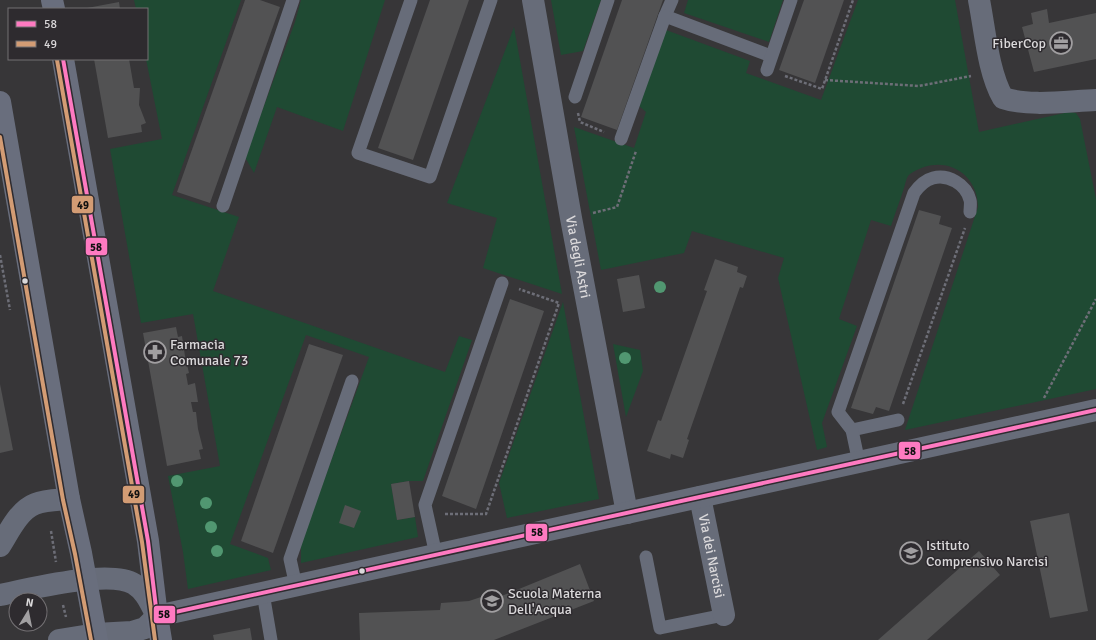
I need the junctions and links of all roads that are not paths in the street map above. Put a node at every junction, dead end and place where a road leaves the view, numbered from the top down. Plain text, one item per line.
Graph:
1 (292, 0) edge
2 (411, 0) edge
3 (491, 0) edge
4 (533, 0) edge
5 (608, 0) edge
6 (672, 0) edge
7 (791, 0) edge
8 (979, 0) edge
9 (665, 16) junction
10 (771, 56) junction
11 (63, 60) edge
12 (767, 70) road end
13 (574, 97) road end
14 (1096, 101) edge
15 (0, 102) edge
16 (1096, 118) edge
17 (621, 139) road end
18 (222, 206) dead end
19 (970, 212) road end
20 (502, 283) road end
21 (352, 381) dead end
22 (1096, 410) edge
23 (898, 420) road end
24 (852, 430) junction
25 (859, 463) junction
26 (700, 497) junction
27 (69, 499) junction
28 (627, 513) junction
29 (0, 546) edge
30 (436, 555) junction
31 (646, 557) dead end
32 (85, 580) junction
33 (296, 586) junction
34 (263, 593) junction
35 (0, 594) edge
36 (724, 615) joint
37 (157, 616) junction
38 (63, 632) edge
39 (96, 637) edge
40 (162, 640) edge
41 (271, 640) edge

1 - 18 lane
2 - 3 lane
4 - 28 street, Via degli Astri
5 - 13 lane
6 - 9 lane
7 - 10 lane
8 - 14 street
9 - 10 lane
9 - 17 lane
10 - 12 lane
11 - 37 street
14 - 16 street
15 - 27 street
19 - 24 lane
20 - 30 lane
21 - 33 lane
22 - 25 street
23 - 24 lane
24 - 25 lane
25 - 26 street
26 - 28 street
26 - 36 street, Via dei Narcisi
27 - 29 street
27 - 32 street
28 - 30 street
30 - 33 street
31 - 36 lane
32 - 35 street
32 - 37 street
32 - 39 street
33 - 34 street
34 - 37 street
34 - 41 lane
37 - 39 street
37 - 40 street
38 - 39 street

